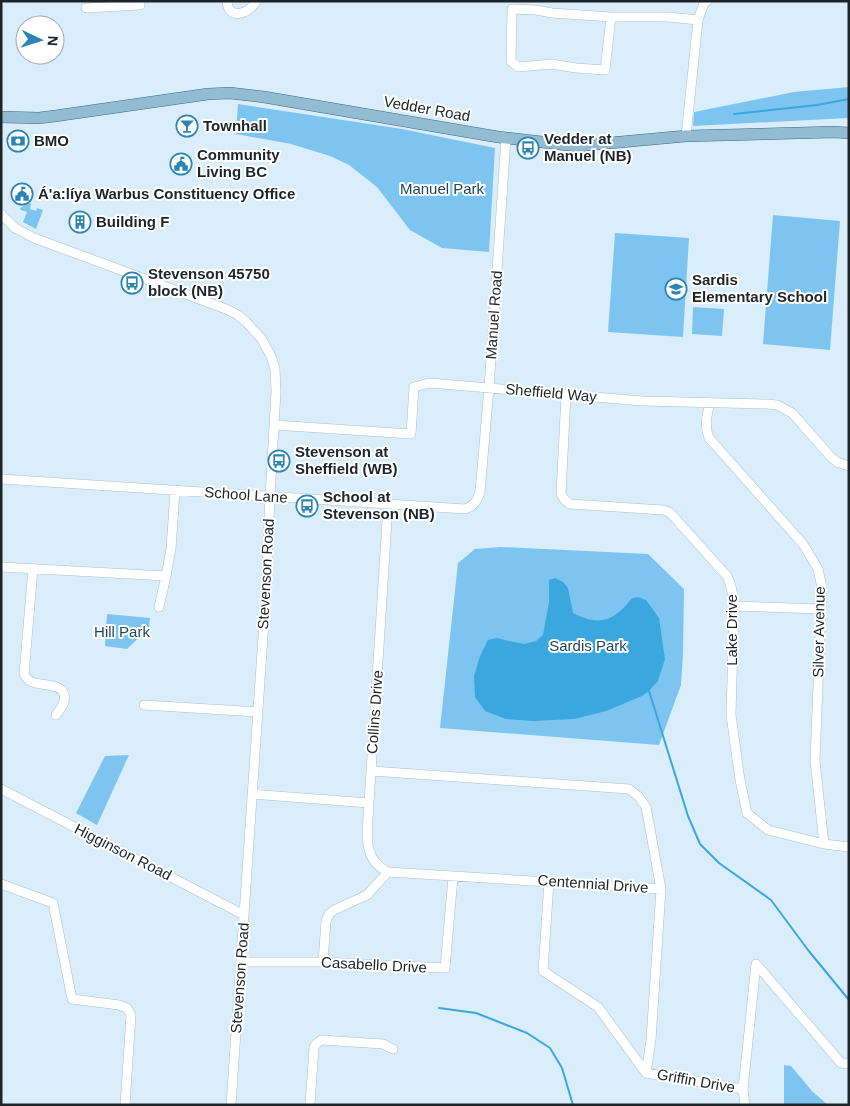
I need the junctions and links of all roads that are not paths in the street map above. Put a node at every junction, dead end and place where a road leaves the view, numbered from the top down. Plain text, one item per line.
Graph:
1 (140, 1) edge
2 (227, 1) edge
3 (256, 1) edge
4 (707, 1) edge
5 (86, 8) dead end
6 (611, 17) junction
7 (698, 20) junction
8 (3, 119) edge
9 (849, 133) edge
10 (686, 136) junction
11 (506, 138) junction
12 (3, 219) edge
13 (489, 388) junction
14 (566, 395) junction
15 (710, 402) junction
16 (274, 424) junction
17 (849, 466) edge
18 (1, 479) edge
19 (175, 491) junction
20 (480, 492) joint
21 (270, 497) junction
22 (388, 505) junction
23 (1, 566) edge
24 (33, 568) junction
25 (166, 576) junction
26 (159, 606) dead end
27 (734, 606) junction
28 (822, 609) junction
29 (144, 705) dead end
30 (258, 712) junction
31 (56, 715) dead end
32 (372, 771) junction
33 (1, 789) edge
34 (252, 794) junction
35 (369, 803) junction
36 (824, 844) junction
37 (849, 847) edge
38 (388, 872) junction
39 (453, 877) junction
40 (549, 881) junction
41 (1, 884) edge
42 (662, 889) junction
43 (244, 915) junction
44 (241, 962) junction
45 (323, 962) junction
46 (393, 1049) dead end
47 (849, 1064) edge
48 (646, 1073) junction
49 (743, 1089) junction
50 (125, 1105) edge
51 (231, 1105) edge
52 (310, 1105) edge
53 (745, 1105) edge

1 - 5 street
2 - 3 street
4 - 7 street
6 - 6 street
6 - 7 street
7 - 10 street
8 - 11 main road, Vedder Road
9 - 10 main road, Vedder Road
10 - 11 main road, Vedder Road
11 - 13 street, Manuel Road
12 - 16 street, Stevenson Road
13 - 14 street, Sheffield Way
13 - 16 street, Sheffield Way
13 - 20 street, Manuel Road
14 - 15 street, Sheffield Way
14 - 27 street, Lake Drive
15 - 17 street, Sheffield Way
15 - 28 street, Silver Avenue
16 - 21 street, Stevenson Road
18 - 19 street, School Lane
19 - 21 street, School Lane
19 - 25 street
20 - 22 street, School Lane
21 - 22 street, School Lane
21 - 30 street, Stevenson Road
22 - 32 street, Collins Drive
23 - 24 street
24 - 25 street
24 - 31 street
25 - 26 street
27 - 28 street
27 - 36 street, Lake Drive
28 - 36 street, Silver Avenue
29 - 30 street
30 - 34 street, Stevenson Road
32 - 35 street, Collins Drive
32 - 42 street, Centennial Drive
33 - 43 street, Higginson Road
34 - 35 street
34 - 43 street, Stevenson Road
35 - 38 street
36 - 37 street, Lake Drive
38 - 39 street, Centennial Drive
38 - 45 street
39 - 40 street, Centennial Drive
39 - 45 street, Casabello Drive
40 - 42 street, Centennial Drive
40 - 48 street, Griffin Drive
41 - 50 street
42 - 48 street
43 - 44 street, Stevenson Road
44 - 45 street, Casabello Drive
44 - 51 street, Stevenson Road
46 - 52 street
47 - 49 street
48 - 49 street, Griffin Drive
49 - 53 street

